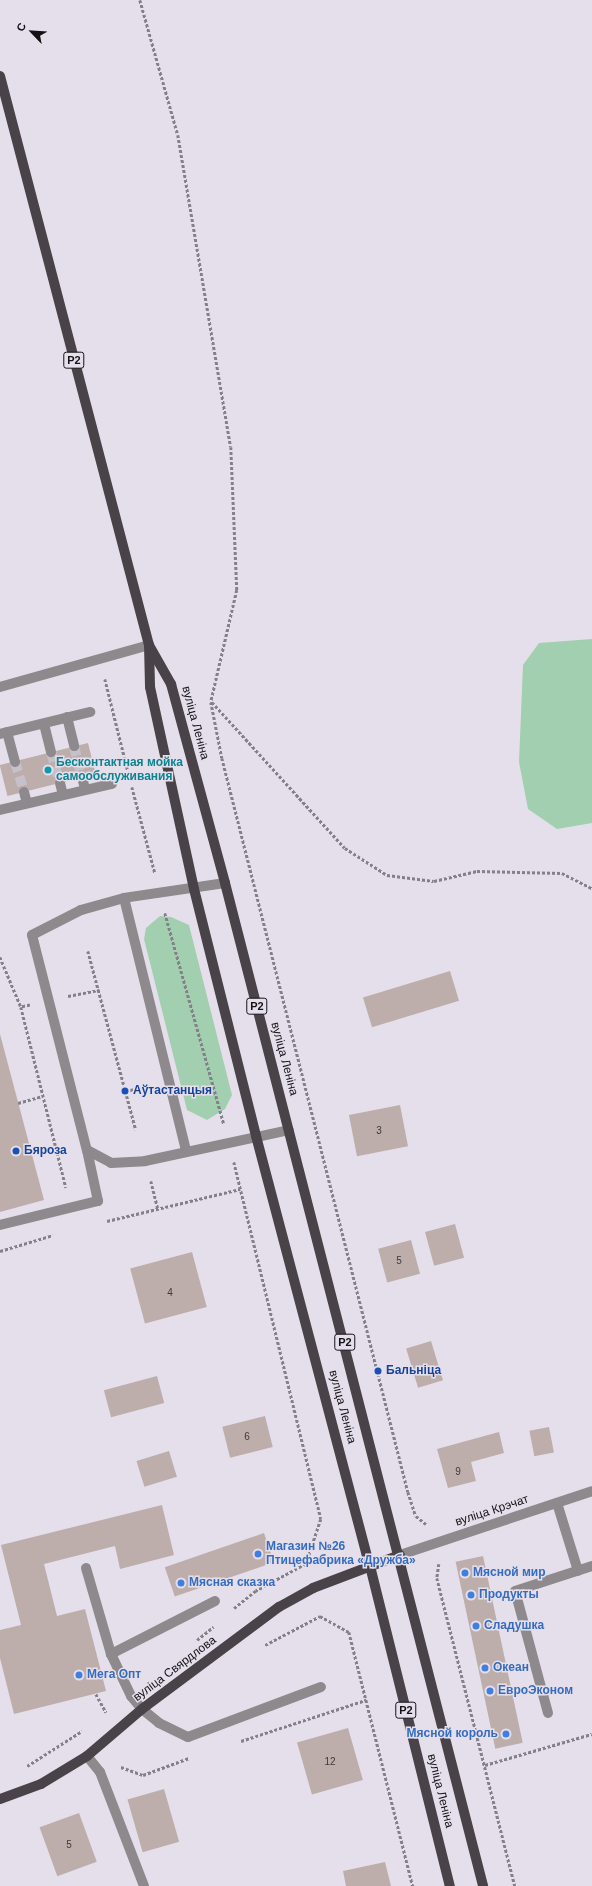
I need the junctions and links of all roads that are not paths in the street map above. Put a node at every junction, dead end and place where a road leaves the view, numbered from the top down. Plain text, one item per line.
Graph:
1 (0, 76) edge
2 (149, 645) junction
3 (0, 687) edge
4 (90, 712) dead end
5 (67, 717) junction
6 (44, 724) junction
7 (4, 733) edge
8 (74, 746) tunnel mouth
9 (51, 752) tunnel mouth
10 (15, 762) tunnel mouth
11 (82, 777) tunnel mouth
12 (60, 783) tunnel mouth
13 (112, 784) dead end
14 (85, 789) junction
15 (24, 792) tunnel mouth
16 (63, 795) junction
17 (27, 803) junction
18 (1, 808) edge
19 (225, 883) junction
20 (194, 889) junction
21 (124, 898) junction
22 (289, 1130) junction
23 (256, 1136) junction
24 (87, 1150) junction
25 (186, 1151) junction
26 (0, 1224) edge
27 (592, 1491) edge
28 (557, 1503) junction
29 (400, 1555) junction
30 (370, 1566) junction
31 (592, 1566) edge
32 (86, 1568) dead end
33 (578, 1570) junction
34 (215, 1601) dead end
35 (111, 1654) junction
36 (321, 1688) dead end
37 (142, 1709) junction
38 (548, 1713) dead end
39 (87, 1756) junction
40 (0, 1799) edge
41 (144, 1886) edge
42 (450, 1886) edge
43 (483, 1886) edge

1 - 2 main road, Р2
2 - 3 street
2 - 19 main road, вуліца Леніна / Р2
2 - 20 main road, вуліца Леніна / Р2
4 - 5 street
5 - 6 street
5 - 8 street
6 - 7 street
6 - 9 street
7 - 10 street
11 - 14 street
12 - 16 street
13 - 14 street
14 - 16 street
15 - 17 street
16 - 17 street
17 - 18 street
19 - 20 street
19 - 22 main road, вуліца Леніна / Р2
20 - 21 street
20 - 23 main road, вуліца Леніна / Р2
21 - 24 street
21 - 25 street
22 - 23 street
22 - 29 main road, вуліца Леніна / Р2
23 - 25 street
23 - 30 main road, вуліца Леніна / Р2
24 - 25 street
24 - 26 street
27 - 28 street, вуліца Крэчат
28 - 29 street, вуліца Крэчат
28 - 33 street
29 - 30 main road, вуліца Свярдлова
29 - 43 main road, вуліца Леніна / Р2
30 - 37 main road, вуліца Свярдлова
30 - 42 main road, вуліца Леніна / Р2
31 - 33 street
32 - 35 street
33 - 38 street
34 - 35 street
35 - 37 street
36 - 37 street
37 - 39 main road, вуліца Свярдлова
39 - 40 main road, вуліца Свярдлова
39 - 41 street

